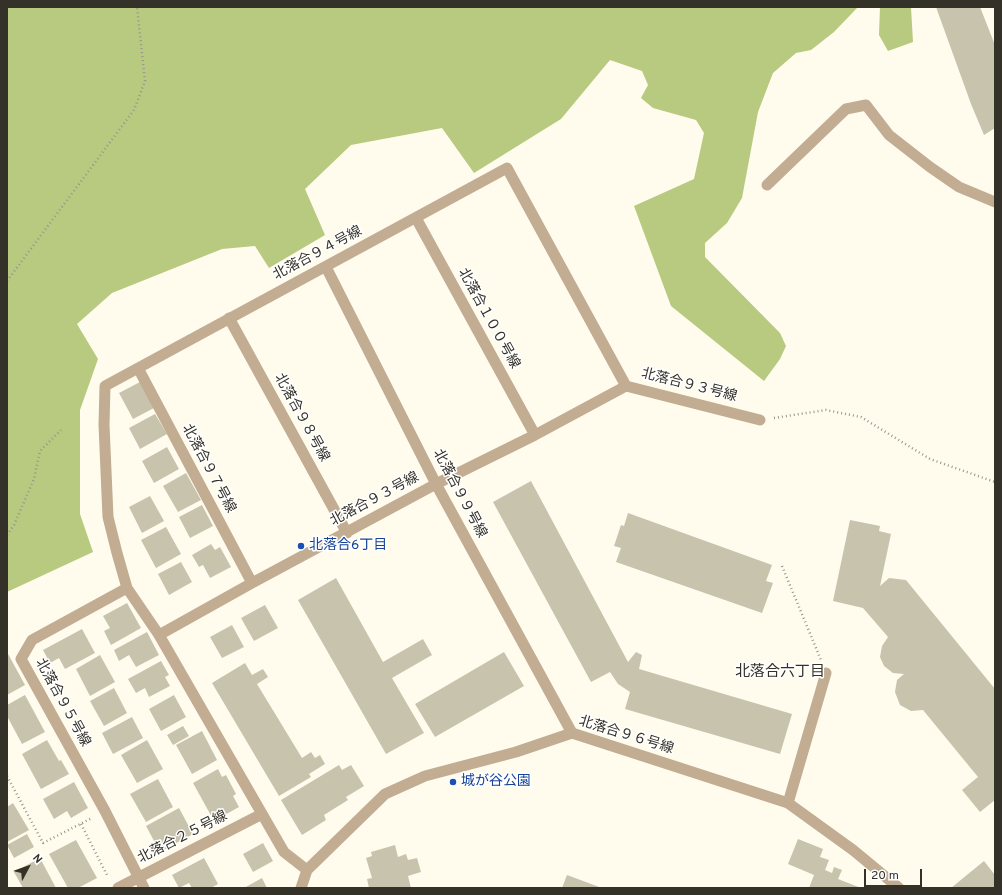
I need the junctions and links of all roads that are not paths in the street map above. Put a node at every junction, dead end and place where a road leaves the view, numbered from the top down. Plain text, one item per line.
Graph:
1 (767, 185) dead end
2 (995, 202) edge
3 (416, 218) junction
4 (326, 267) junction
5 (229, 318) junction
6 (138, 368) junction
7 (626, 386) junction
8 (760, 420) road end
9 (535, 436) junction
10 (436, 484) junction
11 (346, 533) junction
12 (252, 583) junction
13 (127, 588) junction
14 (159, 636) junction
15 (826, 673) road end
16 (572, 734) junction
17 (788, 803) junction
18 (262, 814) junction
19 (307, 870) junction
20 (139, 877) junction
21 (114, 885) edge
22 (144, 888) edge
23 (301, 888) edge
24 (900, 888) edge

1 - 2 street
3 - 4 street, 北落合９４号線
3 - 7 street, 北落合９４号線
3 - 9 street, 北落合１００号線
4 - 5 street, 北落合９４号線
4 - 10 street, 北落合９９号線
5 - 6 street, 北落合９４号線
5 - 11 street, 北落合９８号線
6 - 12 street, 北落合９７号線
6 - 13 street, 北落合９４号線
7 - 8 street, 北落合９３号線
7 - 9 street, 北落合９３号線
9 - 10 street, 北落合９３号線
10 - 11 street, 北落合９３号線
10 - 16 street, 北落合９９号線
11 - 12 street, 北落合９３号線
12 - 14 street, 北落合９３号線
13 - 14 street
13 - 20 street, 北落合９５号線
14 - 18 street
15 - 17 street
16 - 17 street, 北落合９６号線
16 - 19 street, 北落合９６号線
17 - 24 street, 北落合９６号線
18 - 19 street
18 - 20 street, 北落合２５号線
19 - 23 street
20 - 21 street, 北落合２５号線
20 - 22 street, 北落合９５号線

